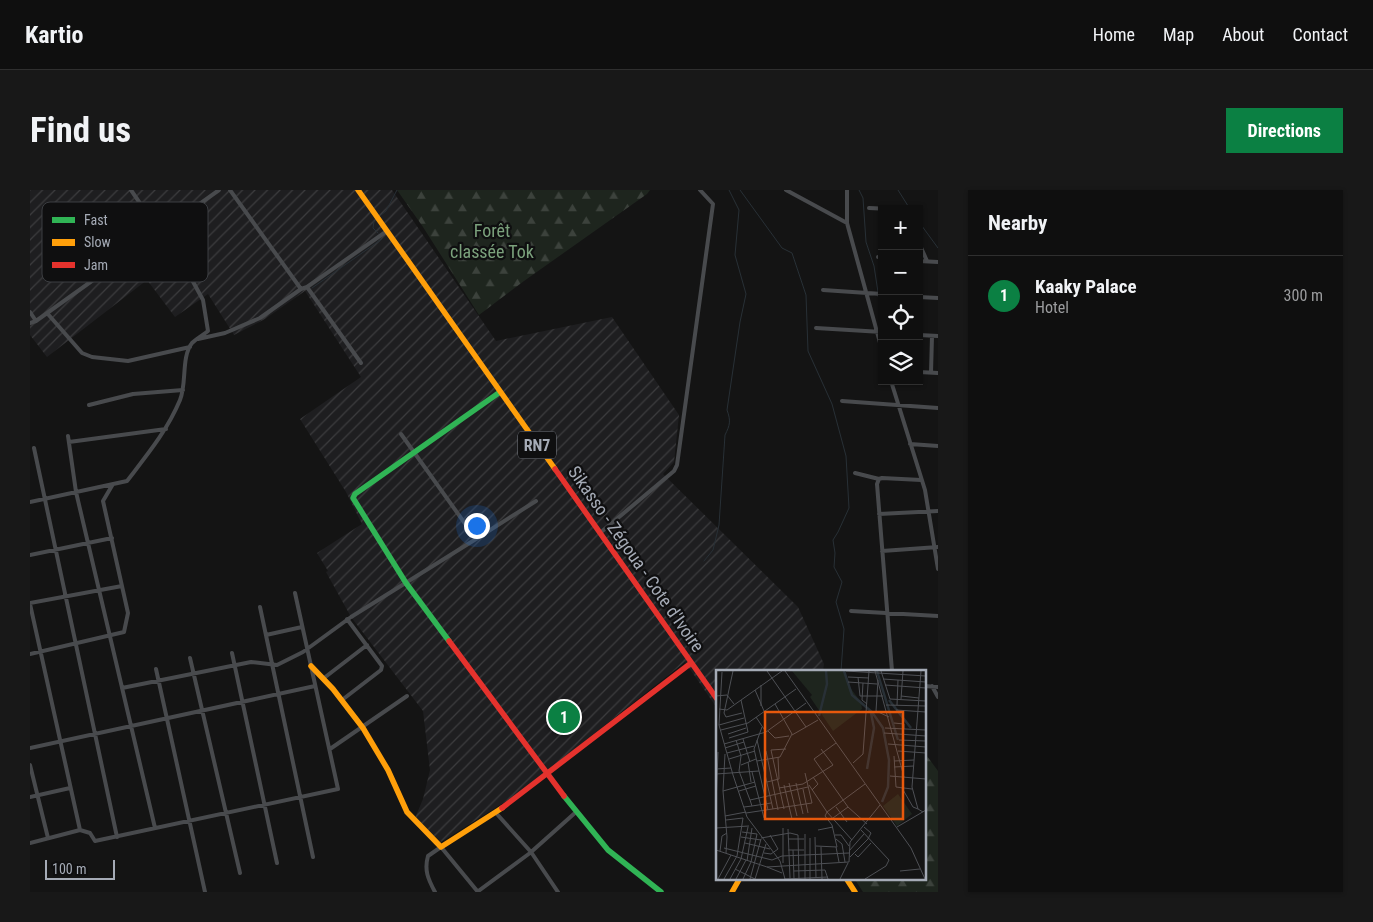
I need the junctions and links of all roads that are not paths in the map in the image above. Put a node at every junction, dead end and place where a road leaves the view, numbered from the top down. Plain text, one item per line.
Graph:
1 (131, 190) edge
2 (219, 190) edge
3 (230, 190) edge
4 (358, 190) edge
5 (700, 190) edge
6 (786, 190) edge
7 (847, 190) edge
8 (139, 202) edge
9 (202, 202) edge
10 (869, 208) dead end
11 (878, 208) edge
12 (847, 223) junction
13 (387, 232) junction
14 (922, 250) edge
15 (923, 262) edge
16 (927, 262) junction
17 (938, 262) edge
18 (89, 282) edge
19 (193, 282) edge
20 (307, 287) junction
21 (300, 289) junction
22 (823, 290) dead end
23 (865, 293) junction
24 (878, 294) edge
25 (923, 296) edge
26 (938, 298) edge
27 (30, 312) edge
28 (47, 312) junction
29 (36, 320) junction
30 (30, 323) edge
31 (816, 328) dead end
32 (876, 332) junction
33 (923, 335) edge
34 (932, 336) junction
35 (938, 336) edge
36 (198, 339) junction
37 (879, 340) edge
38 (190, 348) junction
39 (361, 363) dead end
40 (923, 372) edge
41 (931, 373) junction
42 (938, 373) edge
43 (892, 385) edge
44 (183, 390) junction
45 (500, 392) junction
46 (842, 401) dead end
47 (89, 405) dead end
48 (898, 405) junction
49 (938, 408) edge
50 (166, 429) junction
51 (401, 434) dead end
52 (68, 436) dead end
53 (69, 442) junction
54 (910, 444) junction
55 (938, 446) edge
56 (34, 448) dead end
57 (414, 452) junction
58 (854, 473) dead end
59 (878, 480) junction
60 (921, 480) junction
61 (113, 484) junction
62 (76, 492) junction
63 (45, 499) junction
64 (536, 500) dead end
65 (30, 502) edge
66 (928, 511) junction
67 (938, 511) edge
68 (879, 514) junction
69 (600, 533) junction
70 (112, 538) junction
71 (476, 539) junction
72 (89, 544) junction
73 (936, 547) edge
74 (56, 550) junction
75 (882, 551) junction
76 (30, 555) edge
77 (938, 569) edge
78 (406, 583) junction
79 (122, 586) junction
80 (100, 590) junction
81 (294, 593) dead end
82 (66, 596) junction
83 (30, 603) edge
84 (260, 607) dead end
85 (851, 611) dead end
86 (887, 613) junction
87 (938, 616) edge
88 (347, 619) junction
89 (302, 627) junction
90 (266, 635) junction
91 (110, 636) junction
92 (76, 644) junction
93 (367, 645) junction
94 (307, 649) junction
95 (40, 652) junction
96 (30, 654) edge
97 (232, 654) dead end
98 (190, 658) dead end
99 (272, 664) junction
100 (690, 664) junction
101 (235, 666) junction
102 (311, 666) junction
103 (156, 669) dead end
104 (892, 670) edge
105 (194, 674) junction
106 (324, 678) junction
107 (159, 682) junction
108 (315, 686) junction
109 (926, 686) edge
110 (932, 686) junction
111 (938, 687) edge
112 (122, 688) junction
113 (278, 694) junction
114 (407, 696) dead end
115 (938, 697) edge
116 (716, 698) edge
117 (342, 700) junction
118 (243, 702) junction
119 (202, 710) junction
120 (167, 718) junction
121 (131, 725) junction
122 (362, 727) junction
123 (95, 733) junction
124 (60, 741) junction
125 (30, 748) edge
126 (330, 750) junction
127 (30, 765) edge
128 (547, 775) junction
129 (70, 788) junction
130 (37, 796) junction
131 (30, 797) edge
132 (300, 797) junction
133 (265, 805) junction
134 (576, 812) junction
135 (226, 813) junction
136 (496, 813) junction
137 (190, 821) junction
138 (155, 828) junction
139 (80, 830) junction
140 (116, 837) junction
141 (48, 838) junction
142 (30, 843) edge
143 (441, 847) junction
144 (531, 852) junction
145 (313, 856) dead end
146 (277, 863) dead end
147 (240, 873) dead end
148 (739, 880) edge
149 (847, 880) edge
150 (205, 892) edge
151 (435, 892) edge
152 (478, 892) edge
153 (558, 892) edge
154 (661, 892) edge
155 (732, 892) edge
156 (855, 892) edge

1 - 8 street
2 - 9 street
3 - 21 street
4 - 13 main road, Sikasso - Zégoua - Cote d'Ivoire / RN7
5 - 69 street
6 - 12 street
7 - 12 street
10 - 11 street
12 - 23 street
13 - 20 street
13 - 45 main road, Sikasso - Zégoua - Cote d'Ivoire / RN7
14 - 16 street
15 - 16 street
16 - 17 street
18 - 28 street
19 - 36 street
20 - 21 street
20 - 39 street
21 - 36 street
22 - 23 street
23 - 24 street
23 - 32 street
25 - 26 street
27 - 29 street
28 - 29 street
28 - 38 street
29 - 30 street
31 - 32 street
32 - 37 street
33 - 34 street
34 - 35 street
34 - 41 street
36 - 38 street
38 - 44 street
40 - 41 street
41 - 42 street
43 - 48 street
44 - 47 street
44 - 50 street
45 - 57 main road
45 - 69 main road, Sikasso - Zégoua - Cote d'Ivoire / RN7
46 - 48 street
48 - 49 street
48 - 54 street
50 - 53 street
50 - 61 street
51 - 57 street
52 - 53 street
53 - 62 street
54 - 55 street
54 - 60 street
56 - 63 street
57 - 71 street
57 - 78 main road
58 - 59 street
59 - 60 street
59 - 68 street
60 - 66 street
61 - 62 street
61 - 70 street
62 - 63 street
62 - 72 street
63 - 65 street
63 - 74 street
64 - 71 street
66 - 67 street
66 - 68 street
66 - 73 street
68 - 75 street
69 - 100 main road, Sikasso - Zégoua - Cote d'Ivoire / RN7
70 - 72 street
70 - 79 street
71 - 78 street
72 - 74 street
72 - 80 street
73 - 75 street
73 - 77 street
74 - 76 street
74 - 82 street
75 - 86 street
78 - 88 street
78 - 128 main road
79 - 80 street
79 - 91 street
80 - 82 street
80 - 91 street
81 - 89 street
82 - 83 street
82 - 92 street
83 - 95 street
84 - 90 street
85 - 86 street
86 - 87 street
86 - 104 street
88 - 93 street
88 - 94 street
89 - 90 street
89 - 94 street
90 - 99 street
91 - 92 street
91 - 112 street
92 - 95 street
92 - 123 street
93 - 106 street
93 - 117 street
94 - 99 street
94 - 102 street
95 - 96 street
95 - 124 street
97 - 101 street
98 - 105 street
99 - 101 street
99 - 113 street
100 - 116 main road, Sikasso - Zégoua - Cote d'Ivoire / RN7
100 - 128 main road
101 - 105 street
101 - 118 street
102 - 106 main road
102 - 108 street
103 - 107 street
105 - 107 street
105 - 119 street
106 - 117 main road
107 - 112 street
107 - 120 street
108 - 113 street
108 - 126 street
109 - 110 street
110 - 111 street
110 - 115 street
112 - 121 street
113 - 118 street
113 - 132 street
114 - 122 street
117 - 122 main road
118 - 119 street
118 - 133 street
119 - 120 street
119 - 135 street
120 - 121 street
120 - 137 street
121 - 123 street
121 - 138 street
122 - 126 street
122 - 143 main road
123 - 124 street
123 - 140 street
124 - 125 street
124 - 129 street
126 - 132 street
127 - 130 street
128 - 134 main road
128 - 136 main road
129 - 130 street
129 - 139 street
130 - 131 street
130 - 141 street
132 - 133 street
132 - 145 street
133 - 135 street
133 - 146 street
134 - 144 street
134 - 154 main road
135 - 137 street
135 - 147 street
136 - 143 main road
136 - 144 street
137 - 138 street
137 - 150 street
138 - 140 street
139 - 140 street
139 - 141 street
141 - 142 street
143 - 151 street
143 - 152 street
144 - 152 street
144 - 153 street
148 - 155 main road
149 - 156 main road

